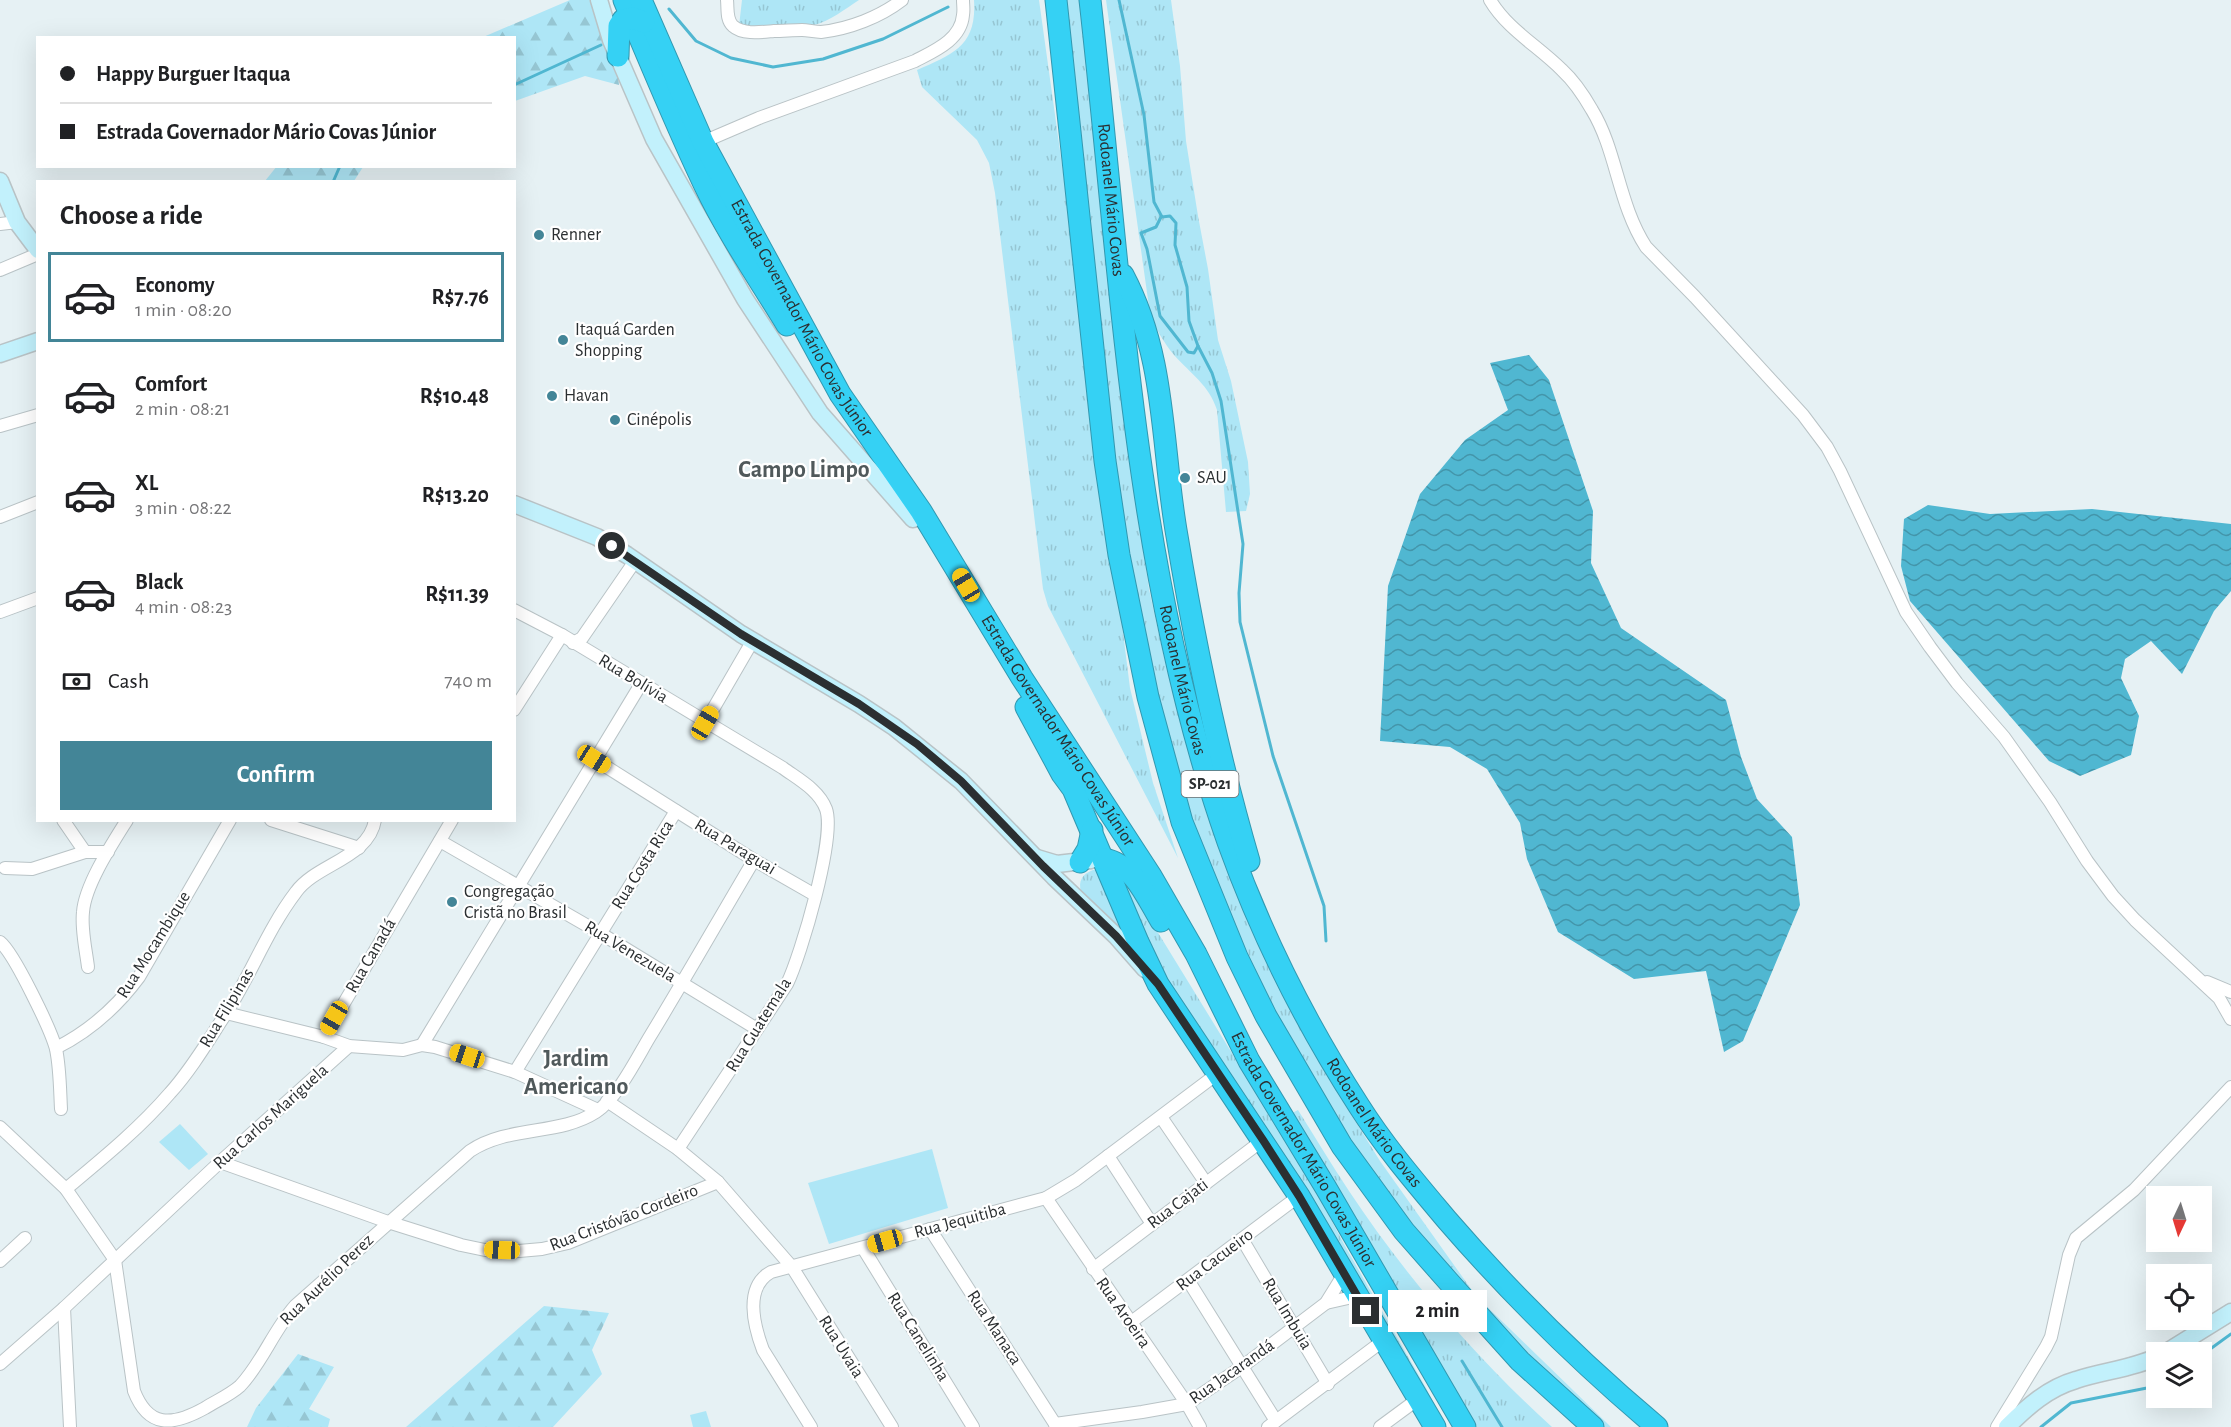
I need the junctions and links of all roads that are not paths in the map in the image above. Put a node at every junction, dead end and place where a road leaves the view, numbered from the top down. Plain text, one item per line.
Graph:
1 (599, 0) edge
2 (727, 0) edge
3 (902, 0) edge
4 (963, 0) edge
5 (1056, 0) edge
6 (1090, 0) edge
7 (1490, 0) edge
8 (632, 6) edge
9 (618, 56) junction
10 (703, 142) junction
11 (0, 181) edge
12 (17, 222) junction
13 (0, 224) edge
14 (36, 247) edge
15 (36, 255) edge
16 (0, 270) edge
17 (36, 342) edge
18 (0, 354) edge
19 (36, 416) edge
20 (0, 426) edge
21 (36, 503) edge
22 (516, 505) edge
23 (0, 517) edge
24 (913, 519) junction
25 (635, 561) junction
26 (36, 599) edge
27 (516, 611) edge
28 (0, 612) edge
29 (562, 635) junction
30 (752, 642) junction
31 (573, 643) junction
32 (641, 684) junction
33 (516, 707) edge
34 (705, 723) junction
35 (594, 759) junction
36 (811, 789) joint
37 (676, 811) junction
38 (64, 822) edge
39 (126, 822) edge
40 (229, 822) edge
41 (277, 822) edge
42 (374, 822) edge
43 (451, 822) edge
44 (1092, 830) junction
45 (440, 841) junction
46 (359, 848) junction
47 (85, 852) junction
48 (108, 852) junction
49 (1033, 856) junction
50 (1104, 859) junction
51 (754, 860) junction
52 (1080, 861) junction
53 (4, 868) dead end
54 (518, 885) junction
55 (815, 895) junction
56 (1074, 895) junction
57 (600, 933) junction
58 (0, 942) edge
59 (88, 968) dead end
60 (2200, 979) junction
61 (682, 983) junction
62 (1158, 984) junction
63 (2231, 992) edge
64 (226, 1013) junction
65 (2231, 1019) edge
66 (757, 1029) junction
67 (324, 1037) junction
68 (422, 1045) junction
69 (349, 1046) junction
70 (56, 1048) junction
71 (1250, 1061) junction
72 (515, 1072) junction
73 (1217, 1074) junction
74 (2231, 1087) edge
75 (603, 1106) junction
76 (61, 1109) dead end
77 (1161, 1117) junction
78 (0, 1127) edge
79 (1263, 1140) junction
80 (678, 1149) junction
81 (1108, 1156) junction
82 (220, 1162) junction
83 (718, 1182) junction
84 (1206, 1183) junction
85 (66, 1190) junction
86 (1299, 1196) junction
87 (1046, 1198) junction
88 (388, 1222) junction
89 (1152, 1224) junction
90 (930, 1229) junction
91 (25, 1238) dead end
92 (1242, 1239) junction
93 (863, 1248) junction
94 (0, 1260) edge
95 (115, 1260) junction
96 (792, 1267) junction
97 (1093, 1269) junction
98 (1344, 1274) junction
99 (1188, 1280) junction
100 (1358, 1296) junction
101 (1326, 1303) junction
102 (64, 1308) junction
103 (2231, 1312) edge
104 (1130, 1323) junction
105 (1296, 1327) junction
106 (1384, 1340) junction
107 (2183, 1342) edge
108 (2146, 1362) edge
109 (0, 1364) edge
110 (1243, 1366) junction
111 (1325, 1378) junction
112 (1418, 1398) junction
113 (1187, 1404) junction
114 (1272, 1424) edge
115 (1056, 1425) edge
116 (70, 1427) edge
117 (811, 1427) edge
118 (892, 1427) edge
119 (973, 1427) edge
120 (1200, 1427) edge
121 (1380, 1427) edge
122 (1435, 1427) edge
123 (1465, 1427) edge
124 (1593, 1427) edge
125 (1657, 1427) edge
126 (1997, 1427) edge
127 (2007, 1427) edge

1 - 9 main road
2 - 3 street
4 - 10 street
5 - 124 highway, Rodoanel Mário Covas / SP-021
6 - 125 highway, Rodoanel Mário Covas / SP-021
7 - 60 street
8 - 9 highway
8 - 10 highway, Estrada Governador Mário Covas Júnior
8 - 24 highway, Estrada Governador Mário Covas Júnior
9 - 24 main road
10 - 71 highway, Estrada Governador Mário Covas Júnior
11 - 12 main road
12 - 13 street
12 - 14 main road
15 - 16 street
17 - 18 main road
19 - 20 street
21 - 23 street
22 - 25 main road
24 - 44 highway, Estrada Governador Mário Covas Júnior
25 - 30 main road
25 - 31 street
26 - 28 street
27 - 29 street, Rua Bolívia
29 - 31 street, Rua Bolívia
29 - 33 street
30 - 34 street
30 - 49 main road
31 - 32 street, Rua Bolívia
32 - 34 street, Rua Bolívia
32 - 35 street
34 - 36 street, Rua Bolívia
35 - 37 street, Rua Paraguai
35 - 54 street
36 - 55 street, Rua Guatemala
37 - 51 street, Rua Paraguai
37 - 57 street, Rua Costa Rica
38 - 47 street
39 - 48 street
40 - 70 street, Rua Mocambique
41 - 46 street
42 - 46 street, Rua Filipinas
43 - 45 street, Rua Canadá
44 - 50 highway, Estrada Governador Mário Covas Júnior
44 - 52 highway
45 - 54 street, Rua Venezuela
45 - 67 street, Rua Canadá
46 - 64 street, Rua Filipinas
47 - 48 street
47 - 53 street
48 - 59 street
49 - 52 main road
49 - 56 main road
50 - 52 main road
50 - 62 highway, Estrada Governador Mário Covas Júnior
50 - 71 highway
51 - 55 street, Rua Paraguai
51 - 61 street
52 - 56 main road
54 - 57 street, Rua Venezuela
54 - 68 street
55 - 66 street, Rua Guatemala
56 - 62 main road
57 - 61 street, Rua Venezuela
57 - 72 street, Rua Costa Rica
58 - 70 street
60 - 63 street
60 - 65 street
61 - 66 street, Rua Venezuela
61 - 75 street
62 - 73 highway, Estrada Governador Mário Covas Júnior
64 - 67 street
64 - 85 street, Rua Filipinas
66 - 80 street, Rua Guatemala
67 - 69 street
68 - 69 street
68 - 72 street
69 - 82 street, Rua Carlos Mariguela
70 - 76 street
71 - 123 highway, Estrada Governador Mário Covas Júnior
72 - 75 street
73 - 77 street, Rua Jequitiba
73 - 79 highway, Estrada Governador Mário Covas Júnior
74 - 126 street
75 - 80 street, Rua Uvaia
75 - 88 street, Rua Aurélio Perez
77 - 81 street, Rua Jequitiba
77 - 84 street
78 - 85 street, Rua Aurélio Perez
79 - 84 street, Rua Cajati
79 - 86 highway, Estrada Governador Mário Covas Júnior
80 - 83 street, Rua Uvaia
81 - 87 street, Rua Jequitiba
81 - 89 street
82 - 88 street, Rua Cristóvão Cordeiro
82 - 95 street, Rua Carlos Mariguela
83 - 88 street, Rua Cristóvão Cordeiro
83 - 96 street, Rua Uvaia
84 - 89 street, Rua Cajati
85 - 95 street, Rua Aurélio Perez
86 - 92 street, Rua Cacueiro
86 - 98 highway, Estrada Governador Mário Covas Júnior
87 - 90 street, Rua Jequitiba
87 - 97 street, Rua Aroeira
88 - 95 street, Rua Aurélio Perez
89 - 97 street, Rua Cajati
90 - 93 street, Rua Jequitiba
90 - 115 street, Rua Manaca
91 - 94 street
92 - 99 street, Rua Cacueiro
92 - 105 street, Rua Imbuia
93 - 96 street, Rua Jequitiba
93 - 119 street, Rua Canelinha
95 - 102 street, Rua Carlos Mariguela
96 - 117 street, Rua Jequitiba
96 - 118 street, Rua Uvaia
97 - 104 street, Rua Aroeira
98 - 100 highway, Estrada Governador Mário Covas Júnior
98 - 101 street, Rua Jacarandá
99 - 104 street, Rua Cacueiro
99 - 110 street
100 - 101 street, Rua Jacarandá
100 - 106 highway, Estrada Governador Mário Covas Júnior
101 - 105 street, Rua Jacarandá
102 - 109 street, Rua Carlos Mariguela
102 - 116 street
103 - 107 main road
104 - 113 street, Rua Aroeira
105 - 110 street, Rua Jacarandá
105 - 111 street, Rua Imbuia
106 - 111 street
106 - 112 highway, Estrada Governador Mário Covas Júnior
108 - 127 main road
110 - 113 street, Rua Jacarandá
110 - 114 street
111 - 114 street
112 - 121 street
112 - 122 highway, Estrada Governador Mário Covas Júnior
113 - 115 street, Rua Jacarandá
113 - 120 street, Rua Aroeira

